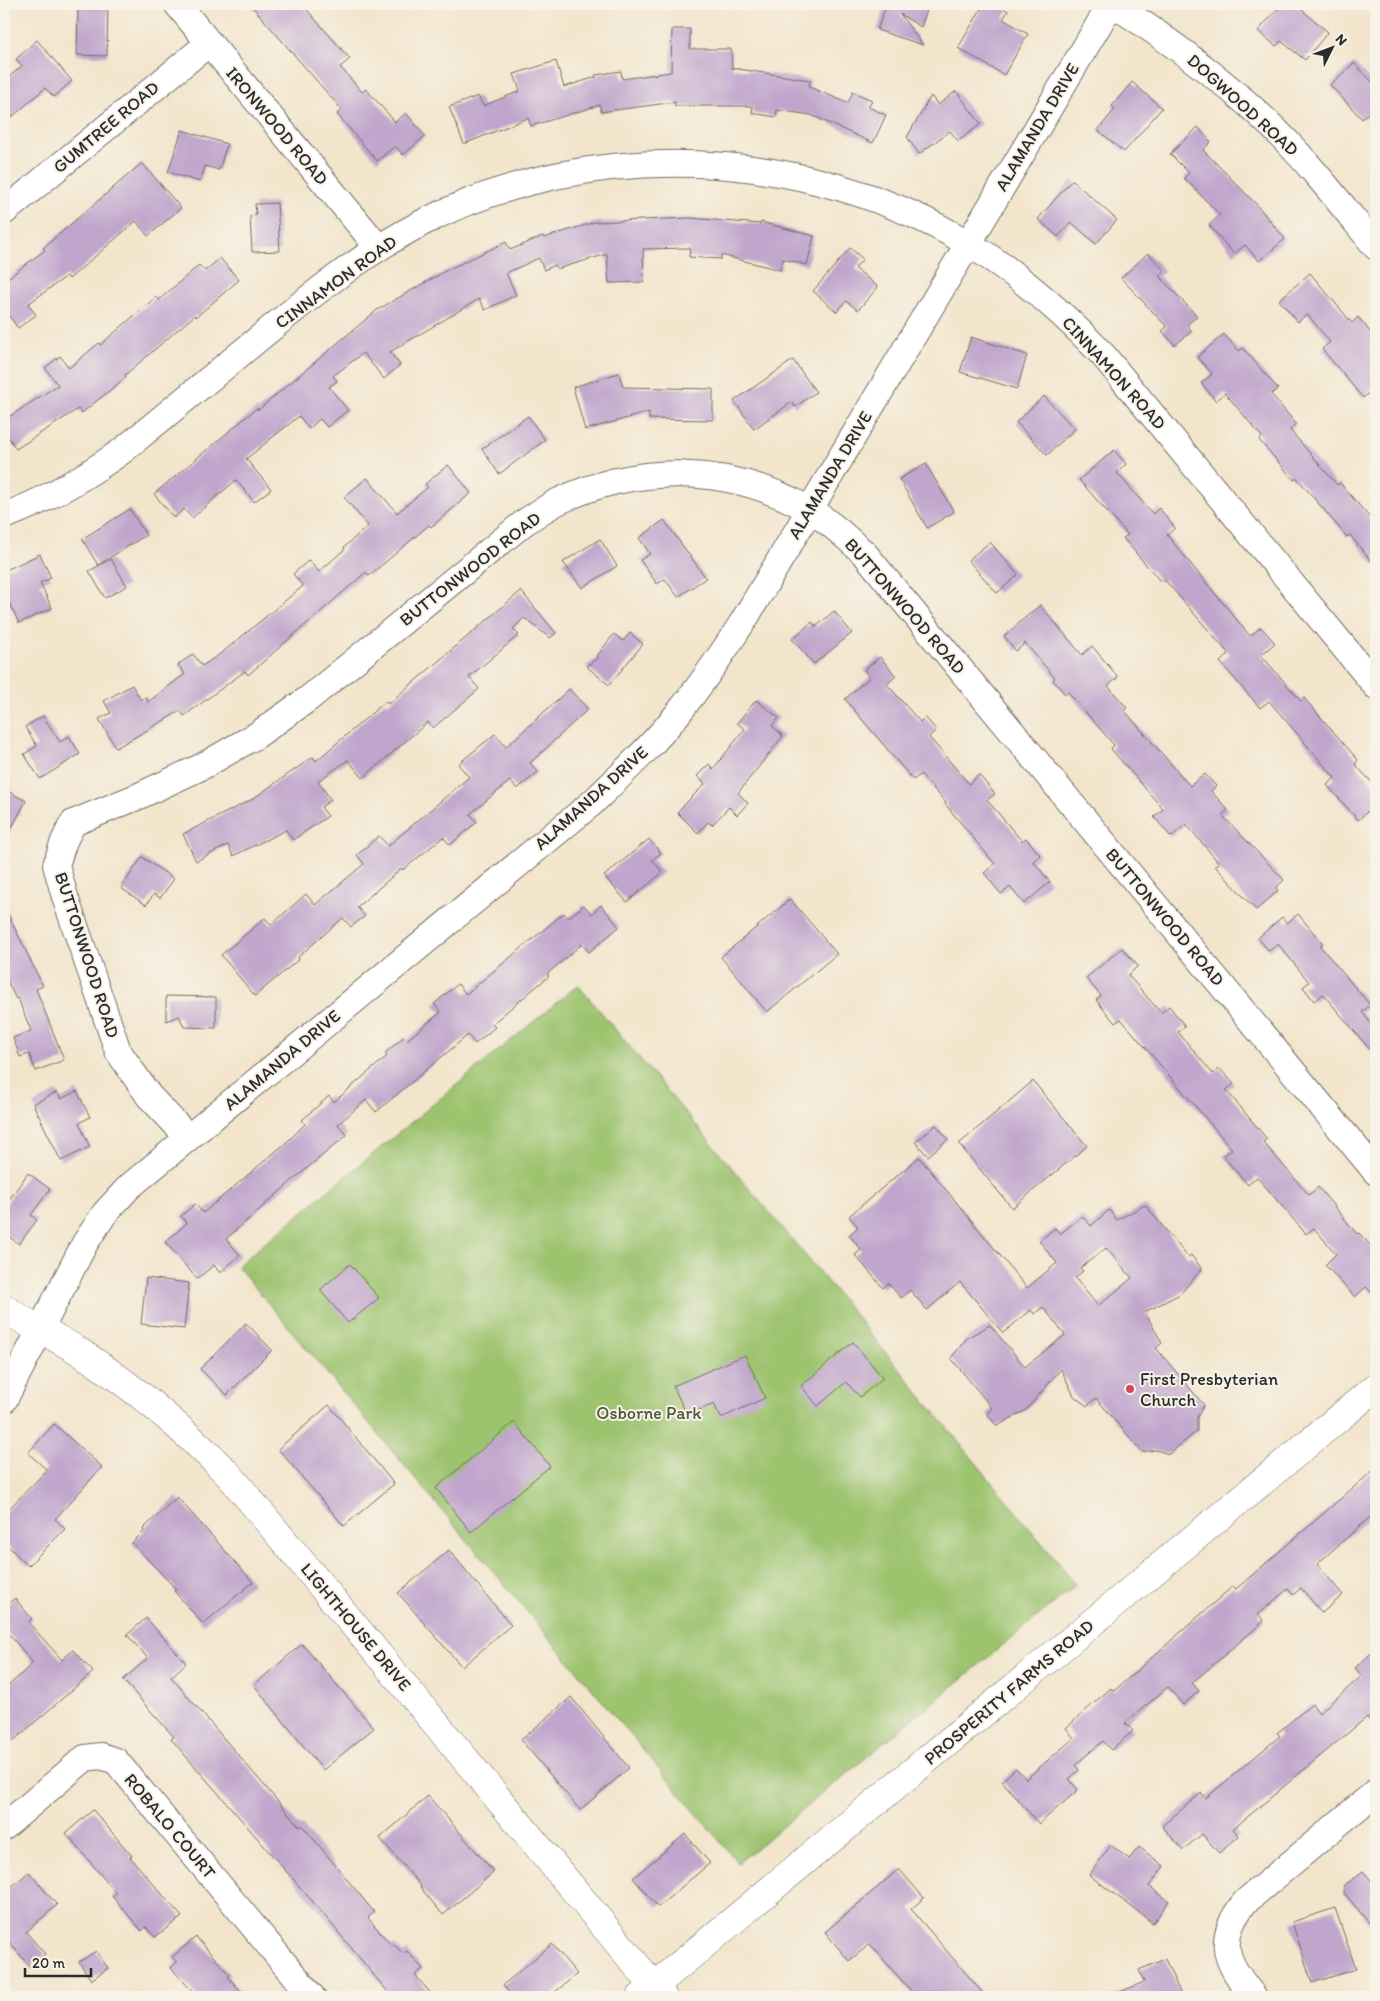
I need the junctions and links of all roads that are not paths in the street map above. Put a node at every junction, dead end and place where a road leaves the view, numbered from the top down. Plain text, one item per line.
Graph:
1 (177, 4) edge
2 (1112, 4) edge
3 (209, 42) junction
4 (4, 212) edge
5 (968, 244) junction
6 (1376, 247) edge
7 (378, 248) junction
8 (809, 510) junction
9 (4, 516) edge
10 (1376, 686) edge
11 (188, 1137) junction
12 (1376, 1172) edge
13 (4, 1308) edge
14 (40, 1330) junction
15 (1376, 1386) edge
16 (4, 1400) edge
17 (1376, 1792) edge
18 (4, 1827) edge
19 (653, 1994) edge
20 (312, 1997) edge
21 (1254, 1997) edge

1 - 3 street, IRONWOOD ROAD
2 - 5 street, ALAMANDA DRIVE
2 - 6 street, DOGWOOD ROAD
3 - 4 street, GUMTREE ROAD
3 - 7 street, IRONWOOD ROAD
5 - 7 street, CINNAMON ROAD
5 - 8 street, ALAMANDA DRIVE
5 - 10 street, CINNAMON ROAD
7 - 9 street, CINNAMON ROAD
8 - 11 street, ALAMANDA DRIVE
8 - 11 street, BUTTONWOOD ROAD
8 - 12 street, BUTTONWOOD ROAD
11 - 14 street, ALAMANDA DRIVE
13 - 14 street, LIGHTHOUSE DRIVE
14 - 16 street, ALAMANDA DRIVE
14 - 19 street, LIGHTHOUSE DRIVE
15 - 19 street, PROSPERITY FARMS ROAD
17 - 21 street
18 - 20 street, ROBALO COURT

